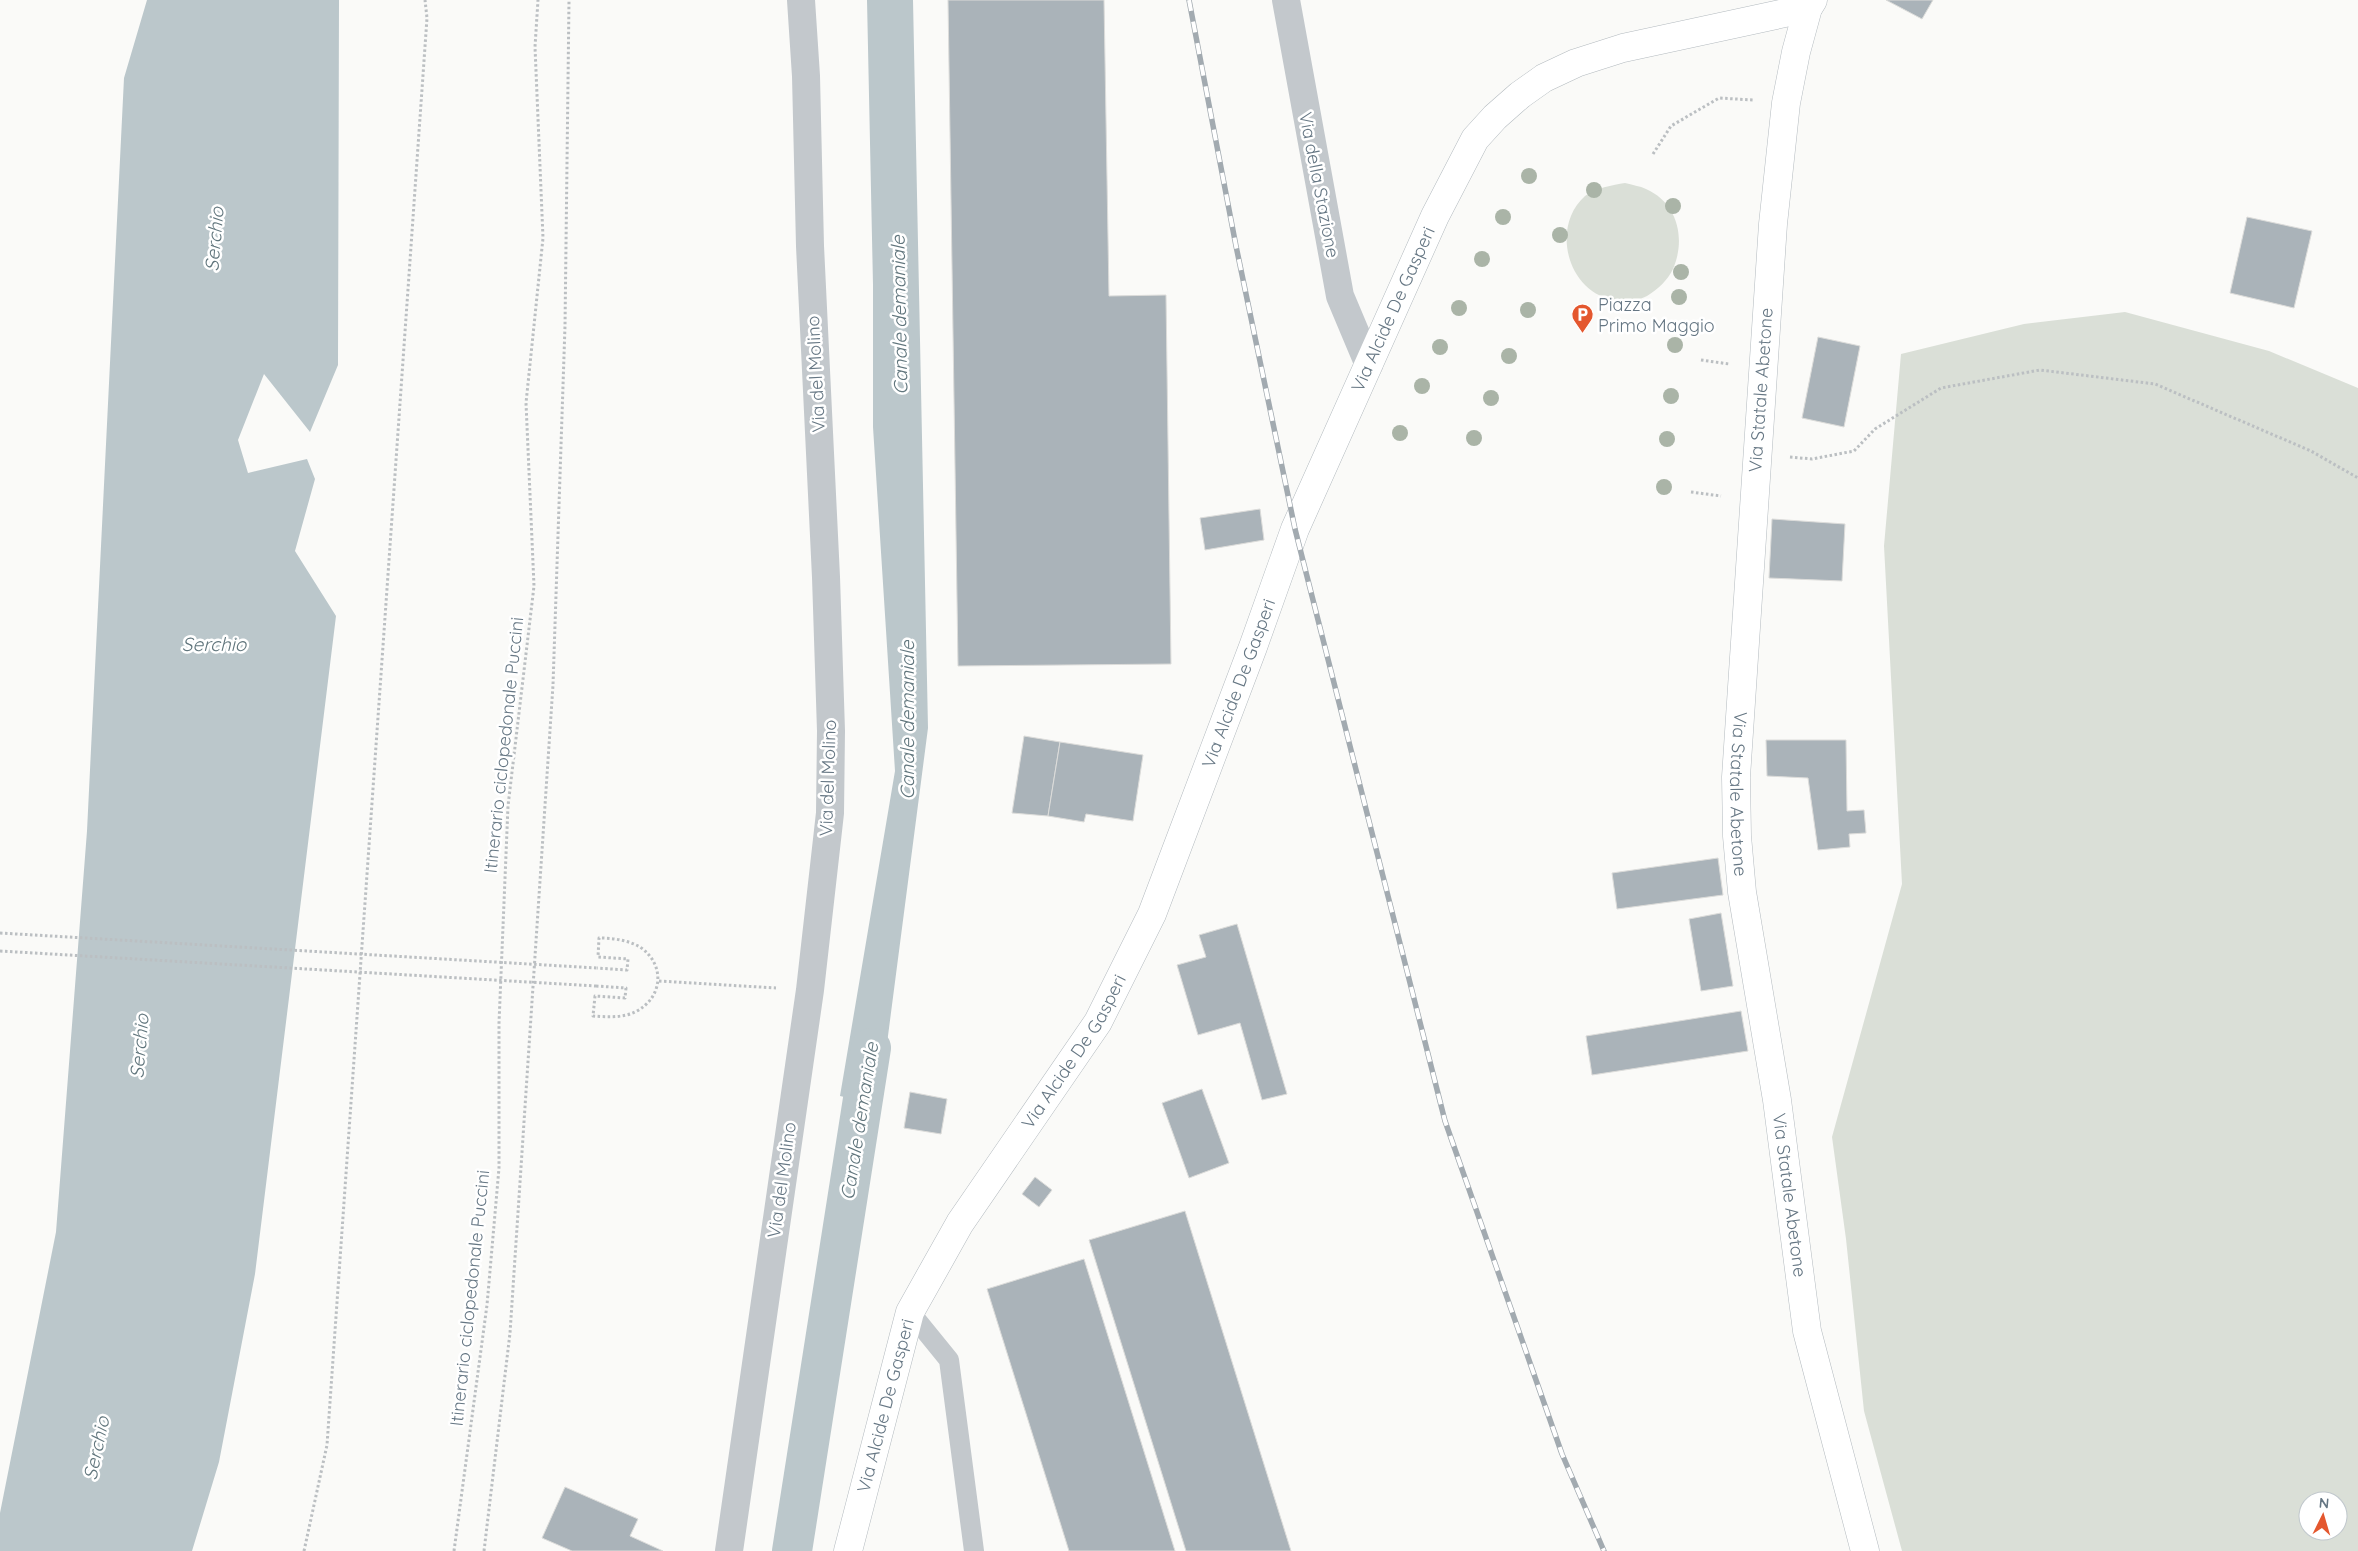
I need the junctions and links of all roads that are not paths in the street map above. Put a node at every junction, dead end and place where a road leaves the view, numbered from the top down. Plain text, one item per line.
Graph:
1 (801, 0) edge
2 (1286, 0) edge
3 (1810, 4) edge
4 (1369, 365) junction
5 (910, 1312) junction
6 (729, 1551) edge
7 (848, 1551) edge
8 (974, 1551) edge
9 (1865, 1551) edge

1 - 6 street, Via del Molino
2 - 4 street, Via della Stazione
3 - 4 street, Via Alcide De Gasperi
3 - 9 street, Via Statale Abetone
4 - 5 street, Via Alcide De Gasperi
5 - 7 street, Via Alcide De Gasperi
5 - 8 lane

